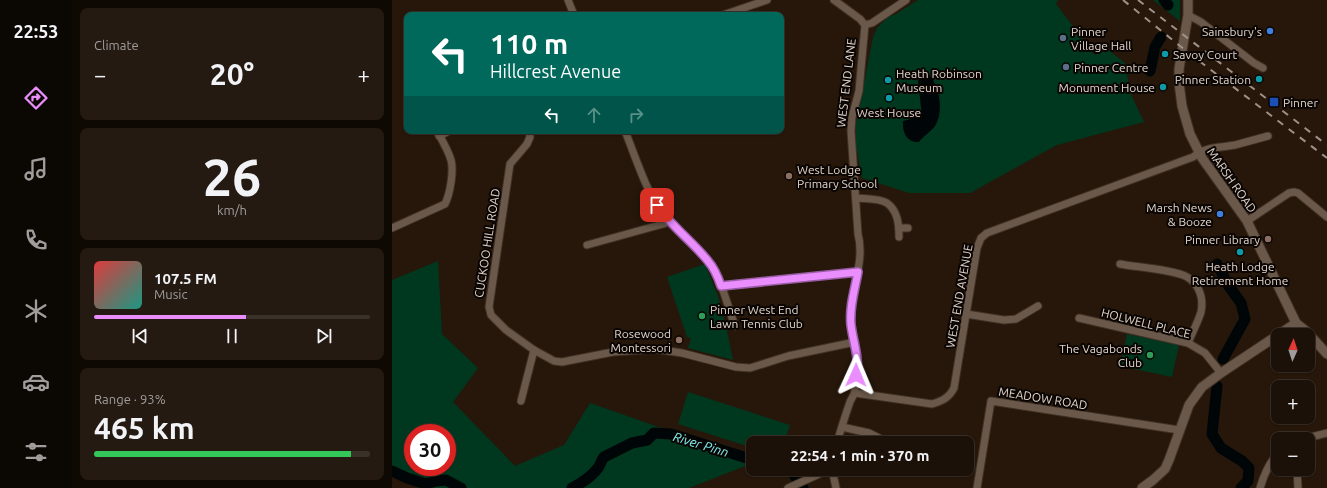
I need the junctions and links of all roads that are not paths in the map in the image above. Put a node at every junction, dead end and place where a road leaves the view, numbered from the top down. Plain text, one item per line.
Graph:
1 (568, 0) edge
2 (767, 0) edge
3 (834, 0) edge
4 (906, 0) edge
5 (1188, 0) edge
6 (573, 12) edge
7 (731, 12) edge
8 (1188, 15) junction
9 (865, 25) junction
10 (1263, 68) dead end
11 (438, 134) edge
12 (530, 134) edge
13 (625, 134) edge
14 (1268, 136) dead end
15 (1198, 153) junction
16 (856, 198) junction
17 (1327, 217) edge
18 (1247, 221) junction
19 (669, 222) junction
20 (392, 228) edge
21 (899, 228) junction
22 (908, 228) dead end
23 (899, 237) dead end
24 (587, 245) dead end
25 (1120, 265) dead end
26 (858, 272) junction
27 (721, 286) junction
28 (1038, 306) dead end
29 (966, 314) junction
30 (1079, 318) dead end
31 (1296, 322) junction
32 (735, 326) dead end
33 (855, 342) junction
34 (1188, 343) junction
35 (534, 350) junction
36 (1327, 354) edge
37 (1221, 373) junction
38 (855, 393) junction
39 (521, 401) dead end
40 (842, 427) junction
41 (1179, 430) junction
42 (1327, 433) edge
43 (839, 436) edge
44 (875, 436) edge
45 (1315, 436) edge
46 (1271, 461) edge
47 (815, 476) edge
48 (833, 476) edge
49 (1297, 476) edge
50 (788, 488) edge
51 (836, 488) edge
52 (977, 488) edge
53 (1142, 488) edge
54 (1260, 488) edge
55 (1298, 488) edge

1 - 6 street
2 - 7 street
3 - 9 street, WEST END LANE
4 - 9 street
5 - 8 street, MARSH ROAD
8 - 10 street
8 - 15 street, MARSH ROAD
9 - 16 street, WEST END LANE
11 - 20 street
12 - 35 street, CUCKOO HILL ROAD
13 - 19 street
14 - 15 street, WEST END AVENUE
15 - 18 street, MARSH ROAD
15 - 29 street, WEST END AVENUE
16 - 21 street
16 - 26 street, WEST END LANE
17 - 18 street
18 - 31 street, MARSH ROAD
19 - 24 street
19 - 27 street
21 - 22 street
21 - 23 street
25 - 34 street
26 - 27 street
26 - 33 street, WEST END LANE
27 - 32 street
28 - 29 street
29 - 38 street, WEST END AVENUE
30 - 34 street, HOLWELL PLACE
31 - 36 street, MARSH ROAD
31 - 37 street
33 - 35 street, CUCKOO HILL ROAD
33 - 38 street, WEST END LANE
34 - 37 street, HOLWELL PLACE
35 - 39 street
37 - 41 street
38 - 40 street, WEST END LANE
40 - 43 street, WEST END LANE
40 - 44 street
41 - 52 street, MEADOW ROAD
41 - 53 street
42 - 45 street
46 - 54 street
47 - 50 street
48 - 51 street
49 - 55 street

